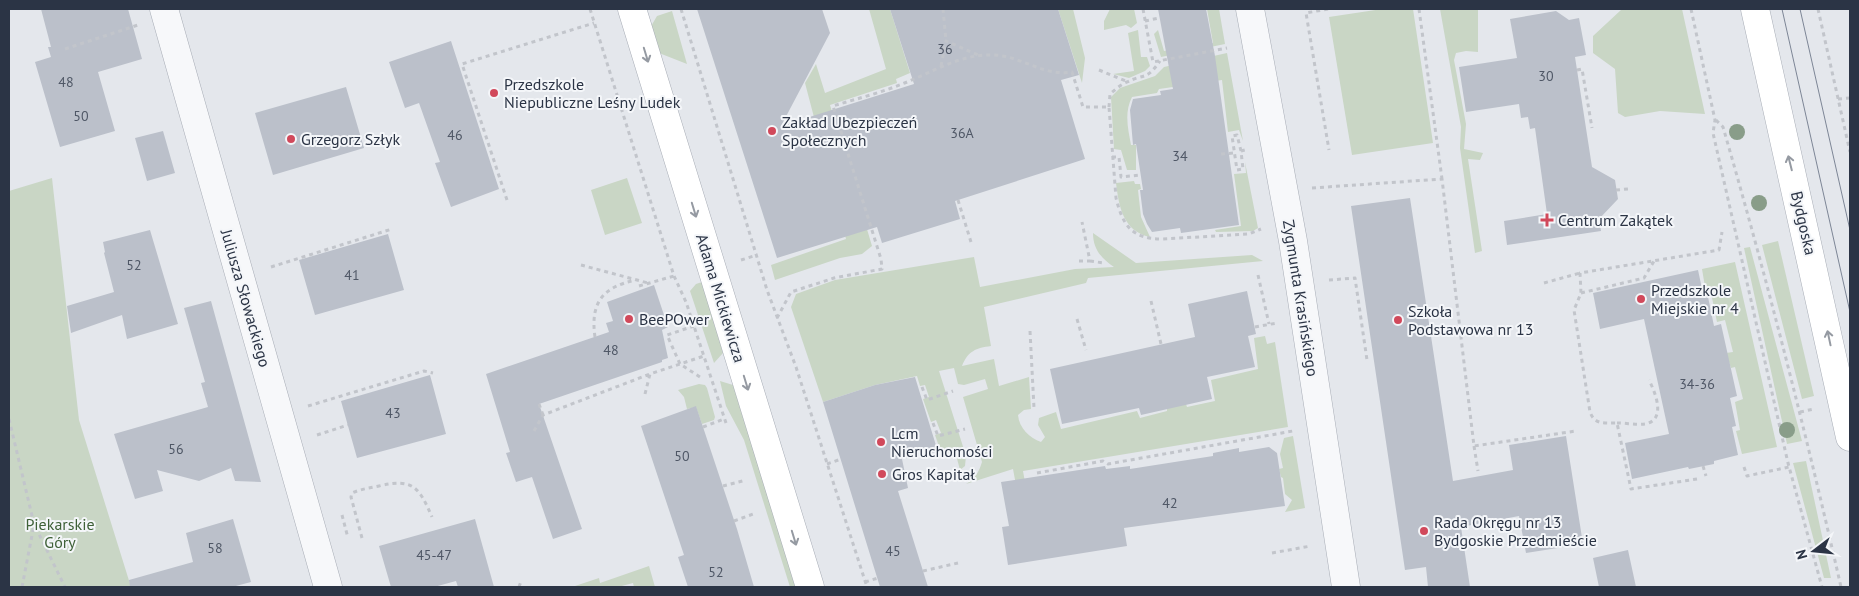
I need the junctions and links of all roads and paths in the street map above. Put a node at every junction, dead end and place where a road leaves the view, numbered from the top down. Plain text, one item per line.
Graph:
1 (164, 9) edge
2 (590, 9) edge
3 (632, 9) edge
4 (681, 9) edge
5 (943, 9) edge
6 (1143, 9) edge
7 (1250, 9) edge
8 (1328, 9) edge
9 (1419, 9) edge
10 (1691, 9) edge
11 (1755, 9) edge
12 (1818, 9) edge
13 (1306, 11) edge
14 (1159, 18) dead end
15 (1145, 21) junction
16 (594, 23) junction
17 (139, 25) dead end
18 (946, 41) junction
19 (1226, 48) dead end
20 (65, 49) dead end
21 (978, 55) junction
22 (1160, 60) junction
23 (941, 66) junction
24 (1099, 70) dead end
25 (1577, 70) dead end
26 (1127, 81) junction
27 (1850, 98) edge
28 (1838, 99) junction
29 (1109, 107) junction
30 (1715, 120) junction
31 (1592, 128) dead end
32 (1251, 149) dead end
33 (1329, 150) dead end
34 (1240, 151) junction
35 (1850, 152) edge
36 (1234, 153) junction
37 (1221, 154) dead end
38 (1112, 157) junction
39 (1141, 175) dead end
40 (1442, 179) junction
41 (1304, 189) dead end
42 (1628, 189) dead end
43 (1616, 190) dead end
44 (507, 200) dead end
45 (958, 200) dead end
46 (1082, 222) dead end
47 (1265, 228) dead end
48 (392, 229) dead end
49 (1722, 232) dead end
50 (971, 242) dead end
51 (1079, 261) dead end
52 (1090, 261) junction
53 (1654, 261) junction
54 (1104, 263) dead end
55 (581, 265) dead end
56 (271, 267) dead end
57 (1580, 273) junction
58 (1258, 275) dead end
59 (674, 276) junction
60 (636, 280) junction
61 (1321, 280) dead end
62 (648, 283) junction
63 (1544, 283) dead end
64 (639, 286) dead end
65 (1582, 293) junction
66 (1151, 301) dead end
67 (777, 318) junction
68 (1077, 319) dead end
69 (1281, 322) dead end
70 (1269, 324) junction
71 (694, 326) junction
72 (1255, 328) dead end
73 (1030, 331) dead end
74 (596, 337) dead end
75 (1161, 344) dead end
76 (1086, 350) dead end
77 (704, 356) junction
78 (1367, 360) dead end
79 (680, 364) junction
80 (433, 373) dead end
81 (650, 374) junction
82 (1844, 376) edge
83 (700, 377) dead end
84 (1649, 380) dead end
85 (712, 382) dead end
86 (922, 387) dead end
87 (953, 391) dead end
88 (645, 394) dead end
89 (539, 404) dead end
90 (1034, 408) dead end
91 (1814, 410) dead end
92 (1800, 412) junction
93 (279, 414) junction
94 (543, 415) junction
95 (9, 419) edge
96 (724, 419) dead end
97 (1617, 422) junction
98 (933, 423) dead end
99 (348, 425) dead end
100 (703, 427) dead end
101 (965, 429) dead end
102 (1299, 430) dead end
103 (534, 431) dead end
104 (1576, 431) dead end
105 (318, 435) dead end
106 (1850, 437) edge
107 (1474, 446) junction
108 (841, 459) dead end
109 (827, 464) junction
110 (1703, 466) dead end
111 (1744, 467) dead end
112 (1789, 467) junction
113 (1478, 471) dead end
114 (1037, 473) dead end
115 (1706, 476) dead end
116 (1697, 479) dead end
117 (746, 480) dead end
118 (723, 486) dead end
119 (757, 513) dead end
120 (432, 517) dead end
121 (734, 521) dead end
122 (34, 524) junction
123 (362, 538) dead end
124 (1318, 545) dead end
125 (1272, 553) dead end
126 (958, 563) dead end
127 (923, 571) dead end
128 (878, 578) dead end
129 (521, 581) dead end
130 (865, 582) junction
131 (22, 587) edge
132 (65, 587) edge
133 (328, 587) edge
134 (519, 587) edge
135 (810, 587) edge
136 (867, 587) edge
137 (1346, 587) edge
138 (1822, 587) edge
139 (1841, 587) edge

1 - 93 street, Juliusza Słowackiego
2 - 16 path
3 -> 135 street, Adama Mickiewicza
4 - 67 path
5 - 18 path
6 - 15 path
7 - 137 street, Zygmunta Krasińskiego
8 - 13 path
9 - 40 path
10 - 30 path
82 -> 11 street, Bydgoska
12 - 28 path
13 - 33 path
14 - 15 path
15 - 22 path
16 - 44 path
16 - 59 path
17 - 20 path
18 - 21 path
18 - 23 path
19 - 22 path
21 - 23 path
21 - 29 path
22 - 26 path
23 - 67 path
24 - 26 path
25 - 31 path
26 - 29 path
27 - 28 path
28 - 35 path
29 - 38 path
30 - 92 path
30 - 112 path
32 - 34 path
34 - 36 path
34 - 36 path
36 - 37 path
38 - 39 path
38 - 47 path
40 - 41 path
40 - 107 path
42 - 43 path
45 - 50 path
46 - 52 path
48 - 56 path
49 - 53 path
51 - 52 path
52 - 54 path
53 - 57 path
53 - 65 path
55 - 60 path
57 - 63 path
57 - 65 path
58 - 70 path
59 - 62 path
59 - 71 path
60 - 62 path
60 - 74 path
61 - 78 path
62 - 64 path
65 - 97 path
66 - 75 path
67 - 109 path
68 - 76 path
69 - 70 path
70 - 72 path
71 - 77 path
71 - 79 path
73 - 90 path
77 - 79 path
77 - 85 path
79 - 81 path
79 - 83 path
80 - 93 path
81 - 88 path
81 - 94 path
82 - 106 street, Bydgoska
84 - 97 path
86 - 87 path
89 - 94 path
91 - 92 path
92 - 139 path
93 - 133 street, Juliusza Słowackiego
94 - 103 path
95 - 122 path
96 - 100 path
97 - 116 path
98 - 101 path
99 - 105 path
102 - 114 path
104 - 107 path
107 - 113 path
108 - 109 path
109 - 130 path
110 - 115 path
111 - 112 path
112 - 138 path
117 - 118 path
119 - 121 path
120 - 123 path
122 - 131 path
122 - 132 path
124 - 125 path
126 - 127 path
128 - 130 path
129 - 134 path
130 - 136 path

